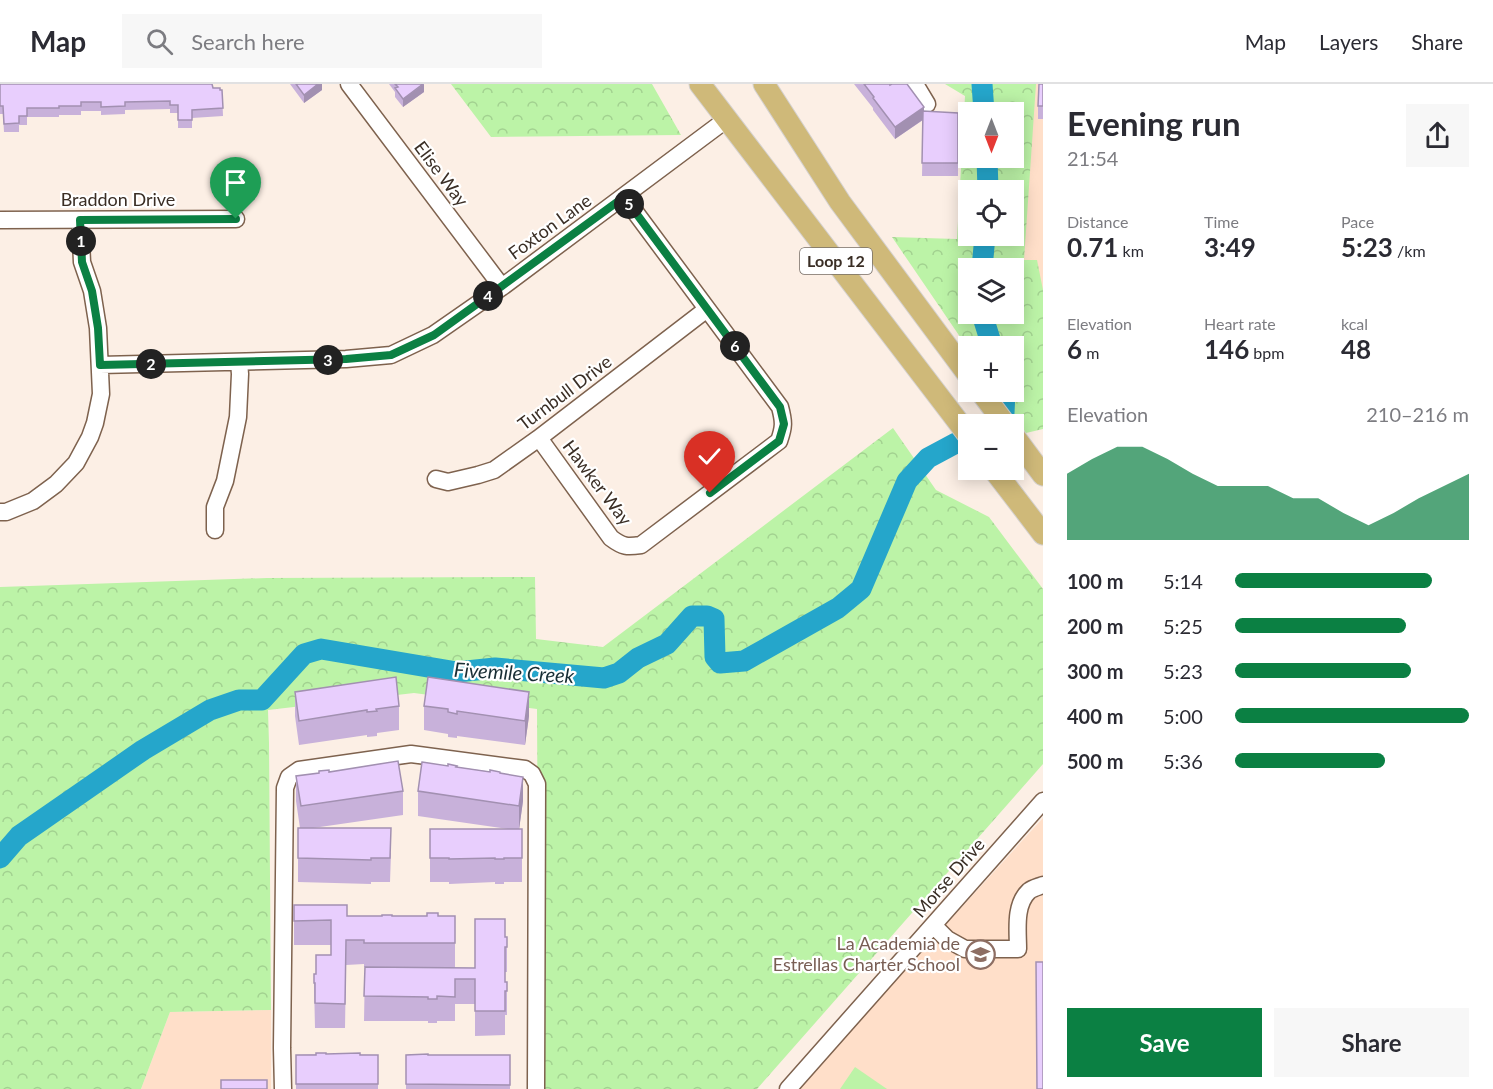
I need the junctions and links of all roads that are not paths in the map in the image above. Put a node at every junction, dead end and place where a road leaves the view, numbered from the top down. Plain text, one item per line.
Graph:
1 (349, 84) edge
2 (700, 84) edge
3 (764, 84) edge
4 (915, 84) edge
5 (927, 104) dead end
6 (728, 119) junction
7 (624, 197) junction
8 (236, 219) dead end
9 (0, 220) edge
10 (80, 220) junction
11 (502, 286) junction
12 (707, 309) junction
13 (958, 361) edge
14 (239, 362) junction
15 (100, 365) junction
16 (958, 422) edge
17 (539, 438) junction
18 (1024, 450) edge
19 (1043, 475) edge
20 (436, 479) dead end
21 (1002, 480) edge
22 (0, 512) edge
23 (215, 530) dead end
24 (1043, 534) edge
25 (1043, 801) edge
26 (1043, 885) edge
27 (934, 926) junction
28 (283, 1089) edge
29 (536, 1089) edge
30 (788, 1089) edge

1 - 11 street, Elise Way
2 - 6 main road, Loop 12
3 - 13 main road, Loop 12
4 - 5 street
6 - 7 street, Foxton Lane
6 - 16 main road, Loop 12
7 - 11 street, Foxton Lane
7 - 12 street
8 - 10 street, Braddon Drive
9 - 10 street, Braddon Drive
10 - 15 street
11 - 14 street, Foxton Lane
12 - 17 street, Turnbull Drive
12 - 17 street, Hawker Way
14 - 15 street, Foxton Lane
14 - 23 street
15 - 22 street
17 - 20 street, Turnbull Drive
18 - 19 main road
21 - 24 main road
25 - 27 street, Morse Drive
26 - 27 street
27 - 30 street, Morse Drive
28 - 29 street

